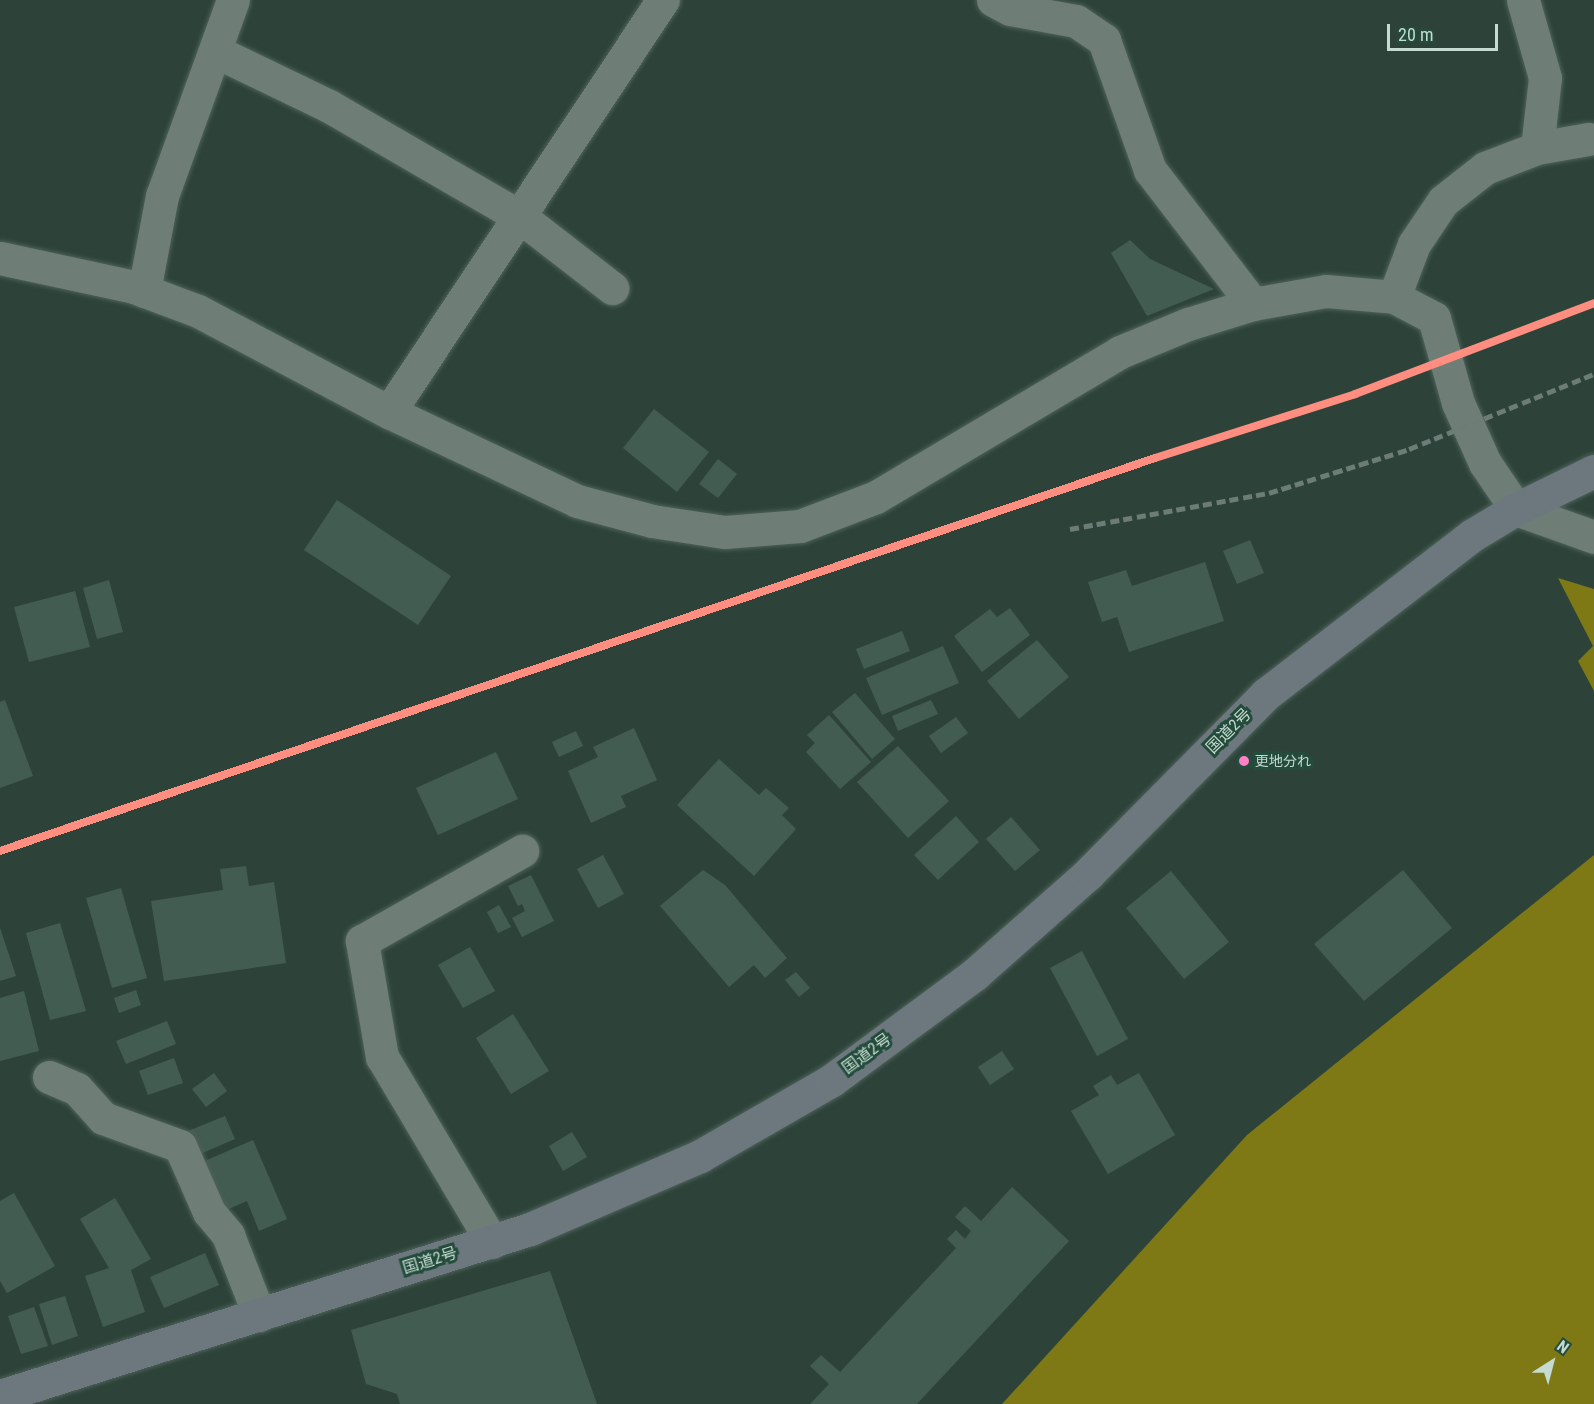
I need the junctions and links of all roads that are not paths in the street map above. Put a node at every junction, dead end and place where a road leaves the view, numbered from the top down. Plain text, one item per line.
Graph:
1 (233, 0) edge
2 (663, 0) edge
3 (993, 0) edge
4 (1523, 0) edge
5 (215, 51) junction
6 (1588, 139) dead end
7 (1537, 148) junction
8 (519, 216) junction
9 (0, 258) edge
10 (612, 288) dead end
11 (144, 291) junction
12 (1394, 297) junction
13 (1253, 304) junction
14 (389, 412) junction
15 (1594, 471) edge
16 (1516, 509) junction
17 (1594, 537) edge
18 (522, 851) dead end
19 (49, 1077) dead end
20 (492, 1242) junction
21 (259, 1315) junction
22 (0, 1396) edge

1 - 5 street
2 - 8 street
3 - 13 street
4 - 7 street
5 - 8 street
5 - 11 street
6 - 7 street
7 - 12 street
8 - 10 street
8 - 14 street
9 - 11 street
11 - 14 street
12 - 13 street
12 - 16 street
13 - 14 street
15 - 16 highway, 国道2号
16 - 17 street
16 - 20 highway, 国道2号
18 - 20 street
19 - 21 street
20 - 21 highway, 国道2号
21 - 22 highway, 国道2号

